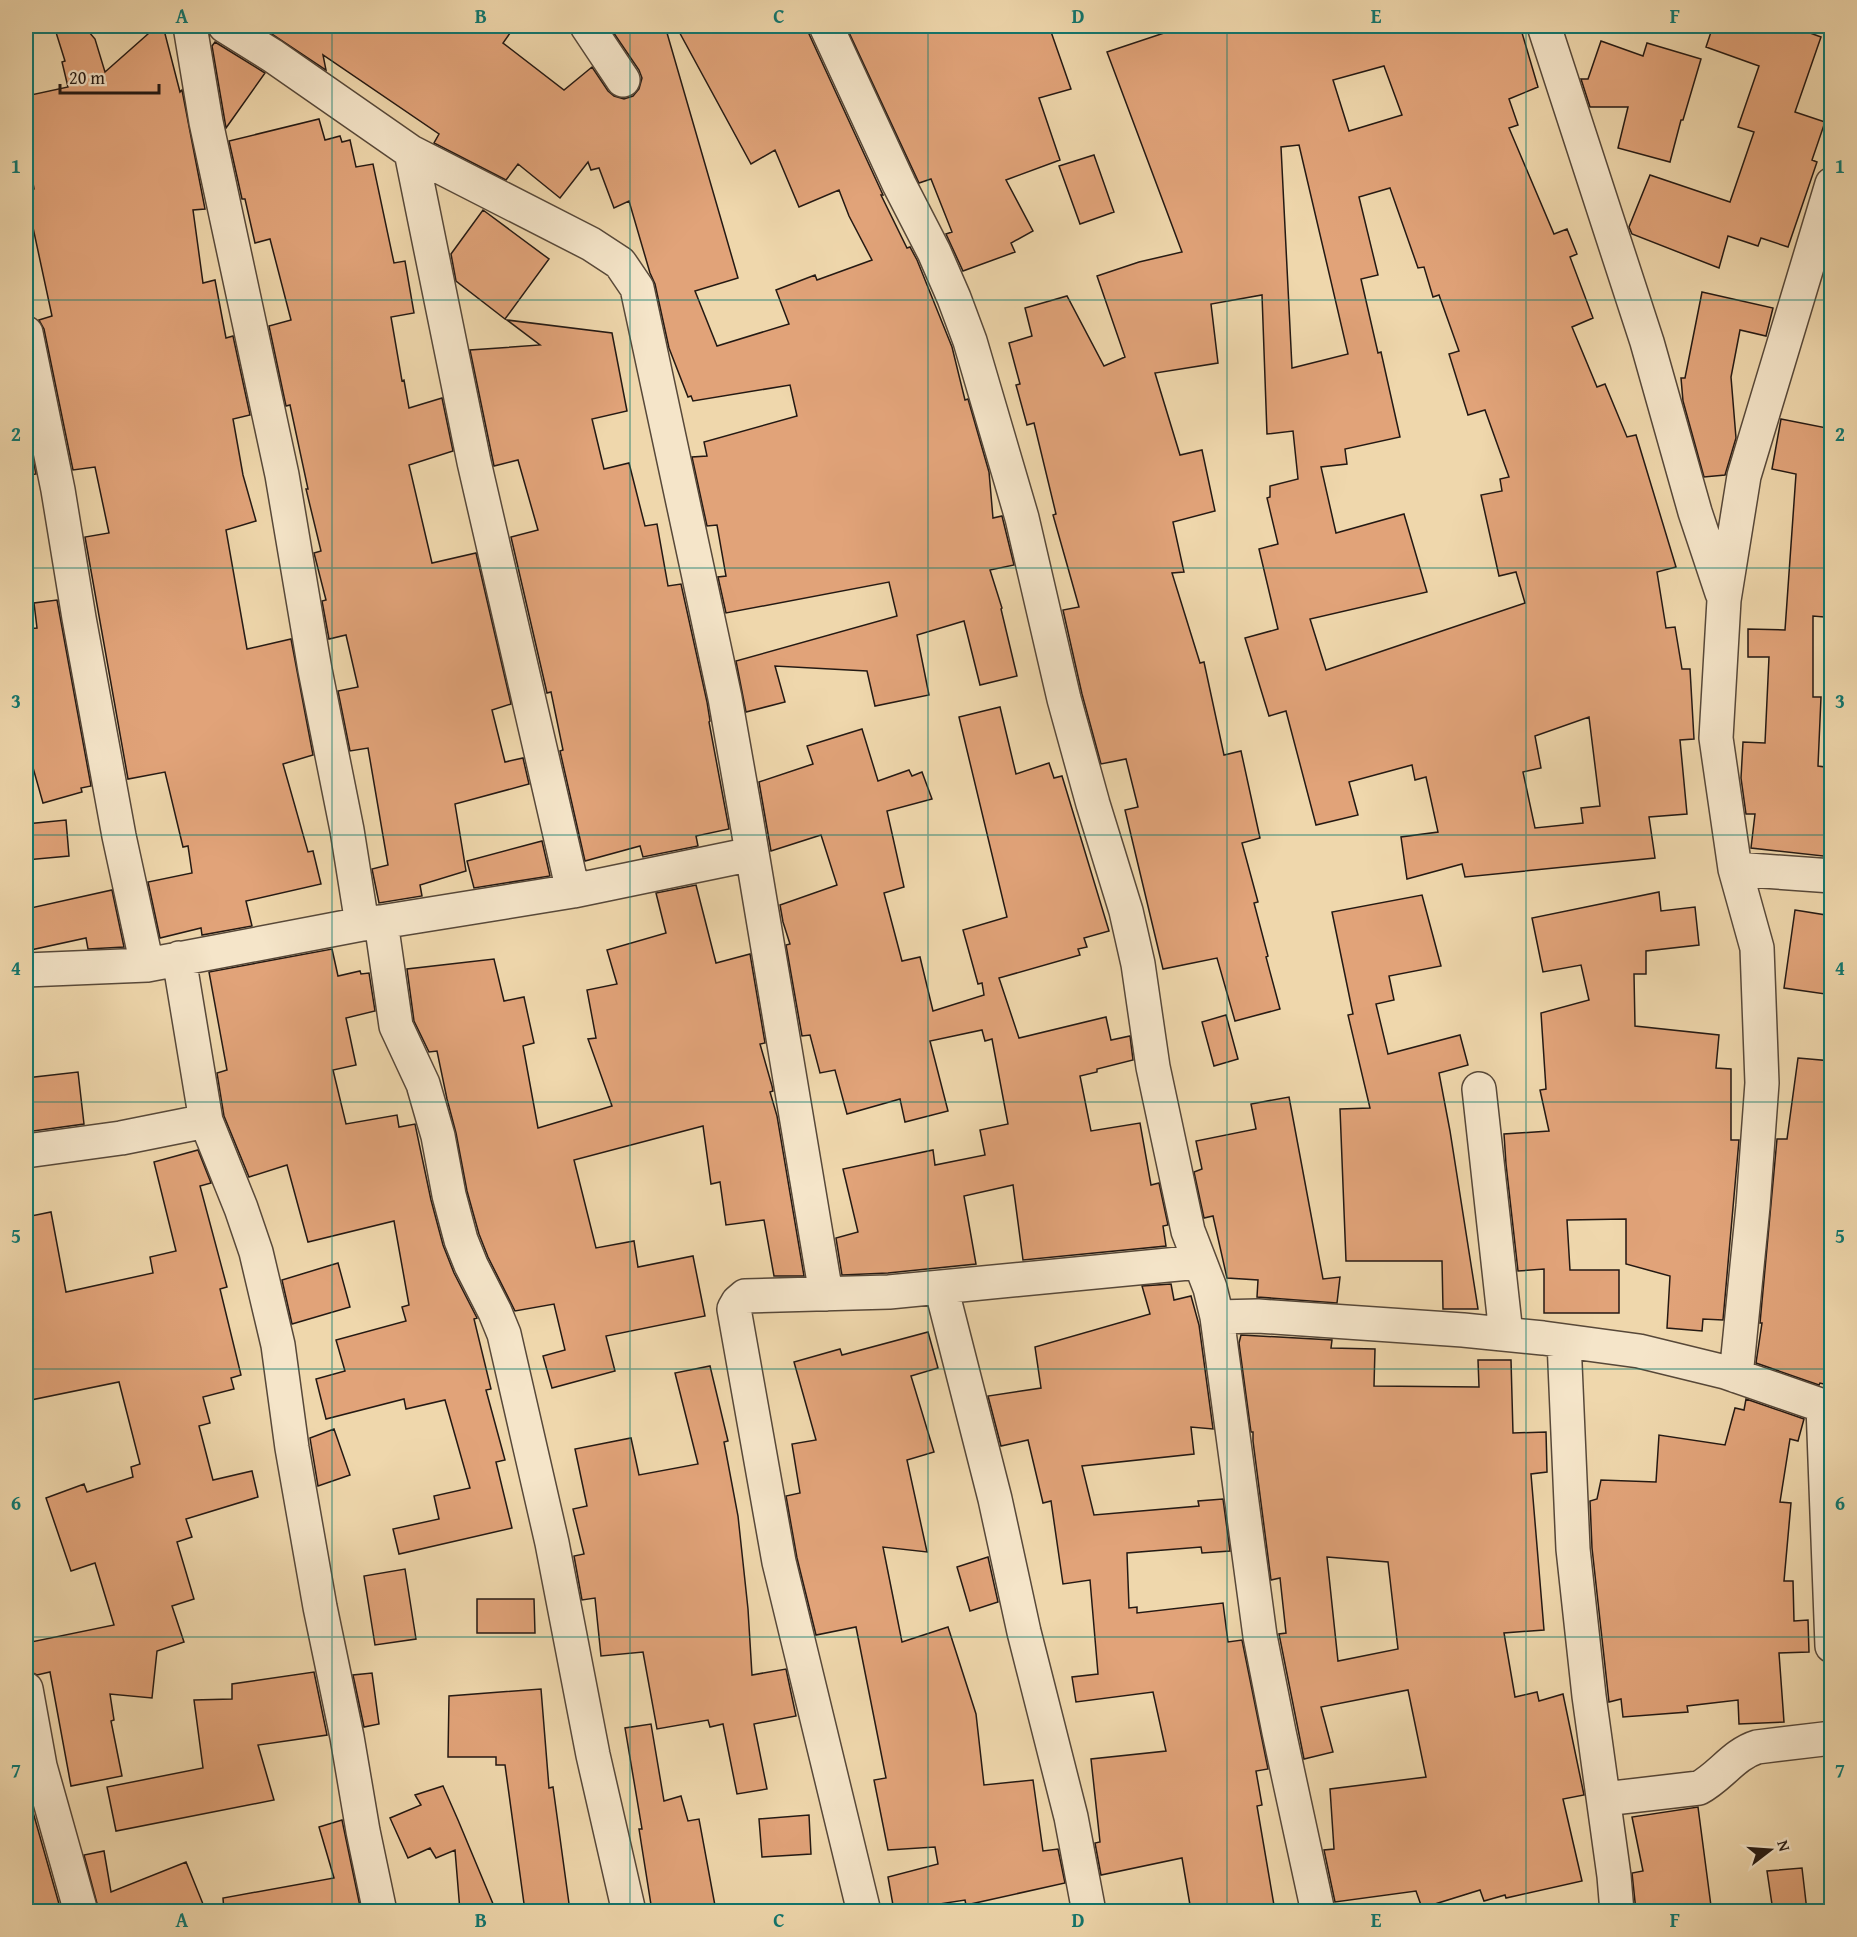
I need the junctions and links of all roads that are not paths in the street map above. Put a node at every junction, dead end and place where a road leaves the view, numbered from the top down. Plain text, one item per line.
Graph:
1 (190, 26) edge
2 (225, 26) edge
3 (587, 26) edge
4 (826, 26) edge
5 (1544, 26) edge
6 (623, 80) dead end
7 (411, 152) junction
8 (1832, 184) edge
9 (26, 333) edge
10 (1724, 600) junction
11 (752, 854) junction
12 (1735, 869) junction
13 (1832, 876) edge
14 (573, 891) junction
15 (372, 923) junction
16 (179, 958) junction
17 (147, 965) junction
18 (26, 970) edge
19 (1479, 1089) dead end
20 (206, 1121) junction
21 (26, 1151) edge
22 (1199, 1262) junction
23 (941, 1287) junction
24 (826, 1294) junction
25 (1217, 1317) junction
26 (1506, 1334) junction
27 (1564, 1341) junction
28 (1736, 1376) junction
29 (1827, 1407) edge
30 (1832, 1646) edge
31 (26, 1689) edge
32 (1832, 1738) edge
33 (1604, 1799) junction
34 (81, 1911) edge
35 (380, 1911) edge
36 (629, 1911) edge
37 (864, 1911) edge
38 (1089, 1911) edge
39 (1318, 1911) edge
40 (1617, 1911) edge

1 - 15 street
2 - 7 street
3 - 6 street
4 - 22 street
5 - 10 street
7 - 11 street
7 - 14 street
8 - 10 street
9 - 17 street
10 - 12 street
11 - 14 street
11 - 24 street
12 - 13 street
12 - 28 street
14 - 15 street
15 - 16 street
15 - 36 street
16 - 17 street
16 - 20 street
17 - 18 street
19 - 26 street
20 - 21 street
20 - 35 street
22 - 23 street
22 - 25 street
23 - 24 street
23 - 38 street
24 - 37 street
25 - 26 street
25 - 39 street
26 - 27 street
27 - 28 street
27 - 33 street
28 - 29 street
29 - 30 street
31 - 34 street
32 - 33 street
33 - 40 street

